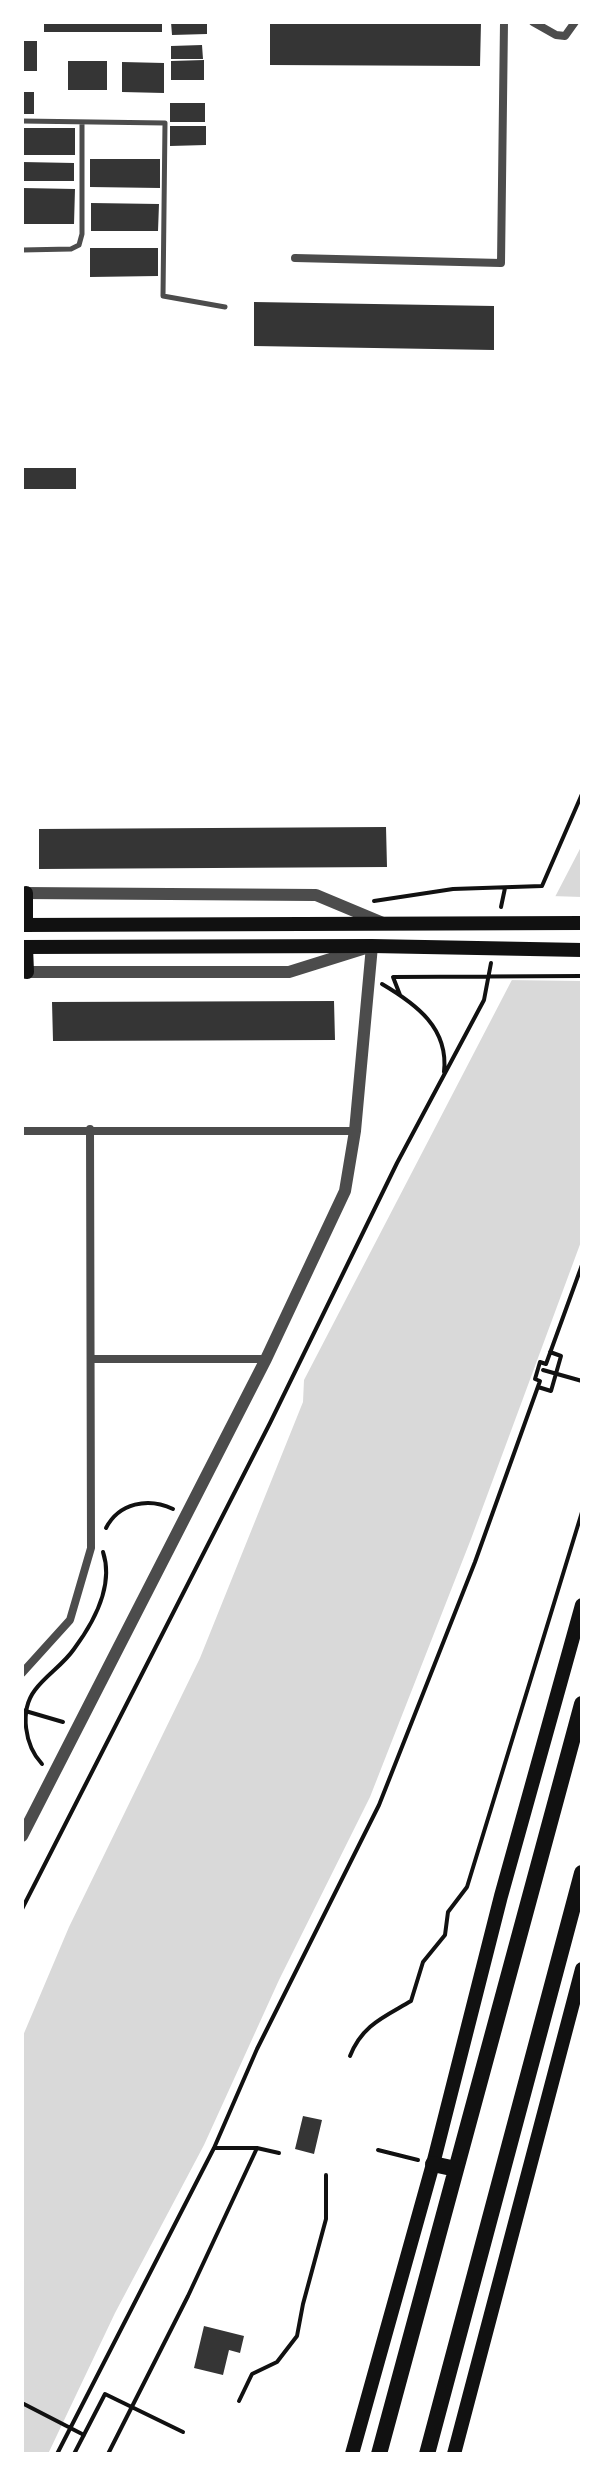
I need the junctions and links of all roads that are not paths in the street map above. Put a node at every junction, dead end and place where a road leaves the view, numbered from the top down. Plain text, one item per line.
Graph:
1 (504, 22) edge
2 (533, 22) edge
3 (575, 22) edge
4 (22, 121) edge
5 (82, 122) junction
6 (22, 250) edge
7 (295, 258) dead end
8 (225, 307) dead end
9 (24, 893) edge
10 (383, 923) junction
11 (582, 923) edge
12 (24, 925) edge
13 (372, 946) junction
14 (24, 947) edge
15 (582, 950) edge
16 (24, 972) edge
17 (90, 1129) junction
18 (22, 1131) edge
19 (355, 1131) junction
20 (91, 1359) junction
21 (266, 1359) junction
22 (582, 1605) edge
23 (22, 1673) edge
24 (582, 1704) edge
25 (22, 1836) edge
26 (582, 1873) edge
27 (582, 1969) edge
28 (425, 2162) junction
29 (456, 2169) junction
30 (352, 2454) edge
31 (379, 2454) edge
32 (427, 2454) edge
33 (454, 2454) edge

1 - 7 street
2 - 3 street
4 - 5 lane
5 - 6 lane
5 - 8 lane
9 - 10 street
9 - 12 main road
10 - 11 main road
10 - 12 main road
13 - 14 main road
13 - 15 main road
13 - 16 street
13 - 19 street
14 - 16 main road
17 - 18 street
17 - 19 street
17 - 20 street
19 - 21 street
20 - 21 street
20 - 23 street
21 - 25 street
22 - 28 main road
24 - 29 highway
26 - 32 highway
27 - 33 main road
28 - 29 highway
28 - 30 main road
29 - 31 highway

